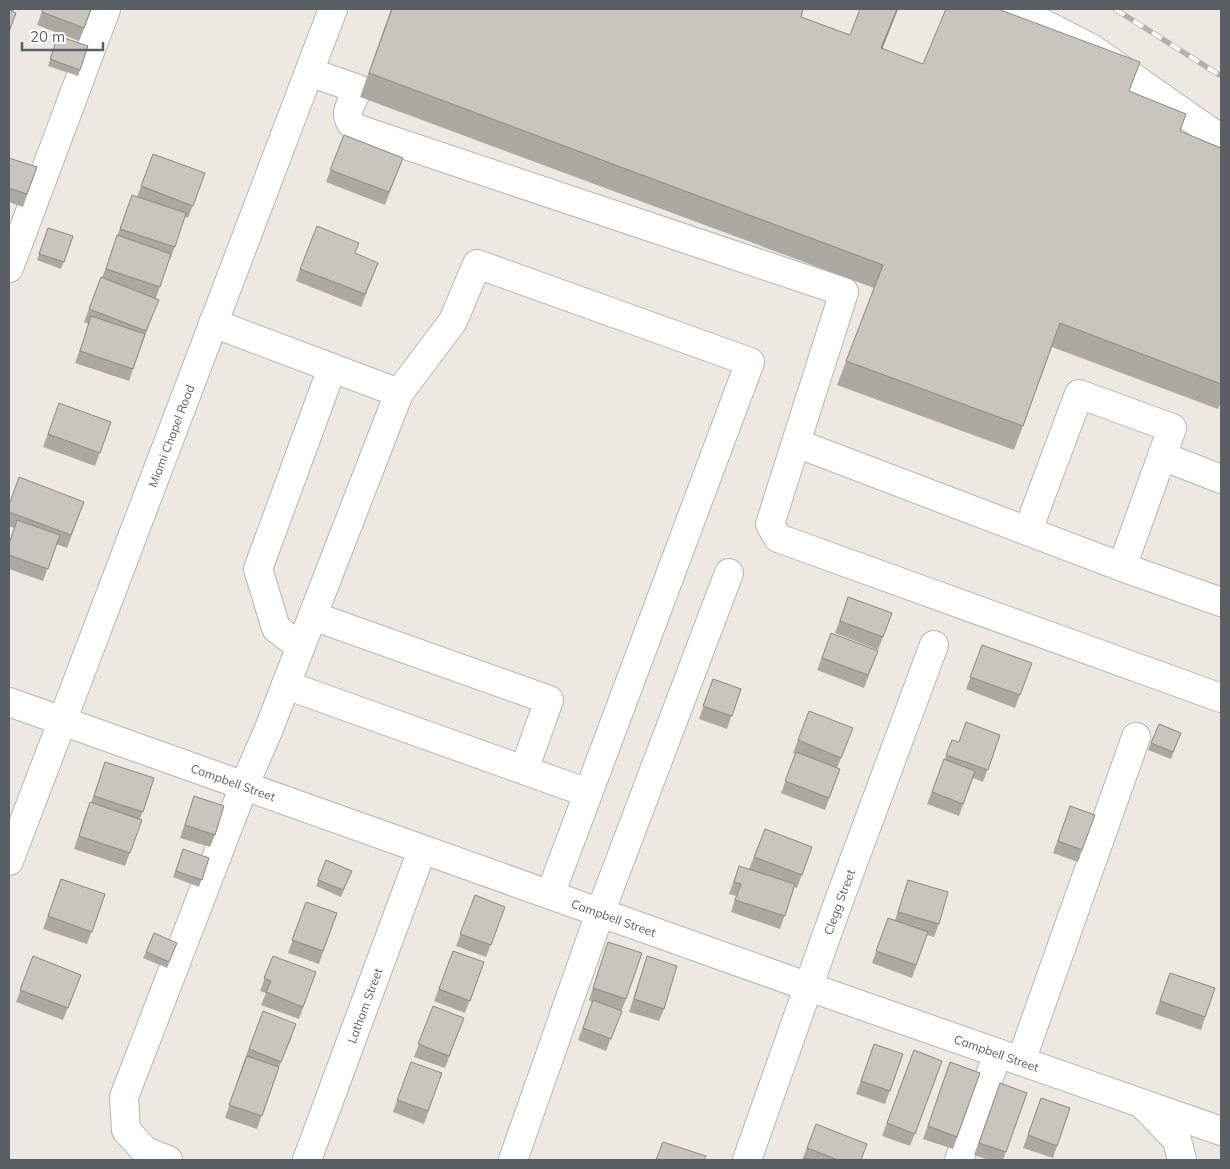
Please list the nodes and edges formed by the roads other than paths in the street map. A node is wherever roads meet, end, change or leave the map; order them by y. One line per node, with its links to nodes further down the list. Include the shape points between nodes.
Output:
1 (106, 9): 6 (street)
2 (333, 9): 4 (street, Miami Chapel Road)
3 (1015, 9): 5 (street, via 1091,48)
4 (309, 72): 7 (street, Miami Chapel Road); 10 (street, via 358,89 347,114 348,122 355,128 844,292)
5 (1221, 139)
6 (9, 268)
7 (213, 323): 8 (street); 23 (street, Miami Chapel Road)
8 (332, 368): 9 (street); 19 (street, via 258,569 276,628)
9 (399, 393): 17 (street); 27 (street, via 453,321 477,264 750,362)
10 (796, 443): 13 (street); 21 (street, via 770,524 778,538)
11 (1162, 456): 12 (street); 13 (street, via 1172,428 1079,394); 14 (street)
12 (1221, 479)
13 (1028, 530): 14 (street)
14 (1122, 567): 16 (street)
15 (729, 573): 31 (street)
16 (1221, 602)
17 (313, 616): 19 (street); 25 (street, via 549,700)
18 (934, 645): 32 (street, Clegg Street)
19 (300, 647): 20 (street)
20 (286, 685): 25 (street); 26 (street)
21 (1221, 698)
22 (9, 702): 23 (street, Campbell Street)
23 (62, 722): 26 (street, Campbell Street); 29 (street, Miami Chapel Road)
24 (1136, 737): 33 (street)
25 (524, 770): 27 (street)
26 (244, 786): 28 (street, Campbell Street); 36 (street, via 124,1097 126,1130 145,1151)
27 (588, 793): 30 (street)
28 (422, 850): 30 (street, Campbell Street); 37 (street, Latham Street)
29 (9, 861)
30 (550, 895): 31 (street, Campbell Street)
31 (600, 913): 32 (street, Campbell Street); 38 (street)
32 (809, 987): 33 (street, Campbell Street); 39 (street, Clegg Street)
33 (1009, 1057): 34 (street, Campbell Street); 40 (street)
34 (1140, 1103): 35 (street, Campbell Street); 41 (street, via 1177,1140)
35 (1221, 1131)
36 (168, 1160)
37 (307, 1160)
38 (513, 1160)
39 (747, 1160)
40 (958, 1160)
41 (1182, 1160)

